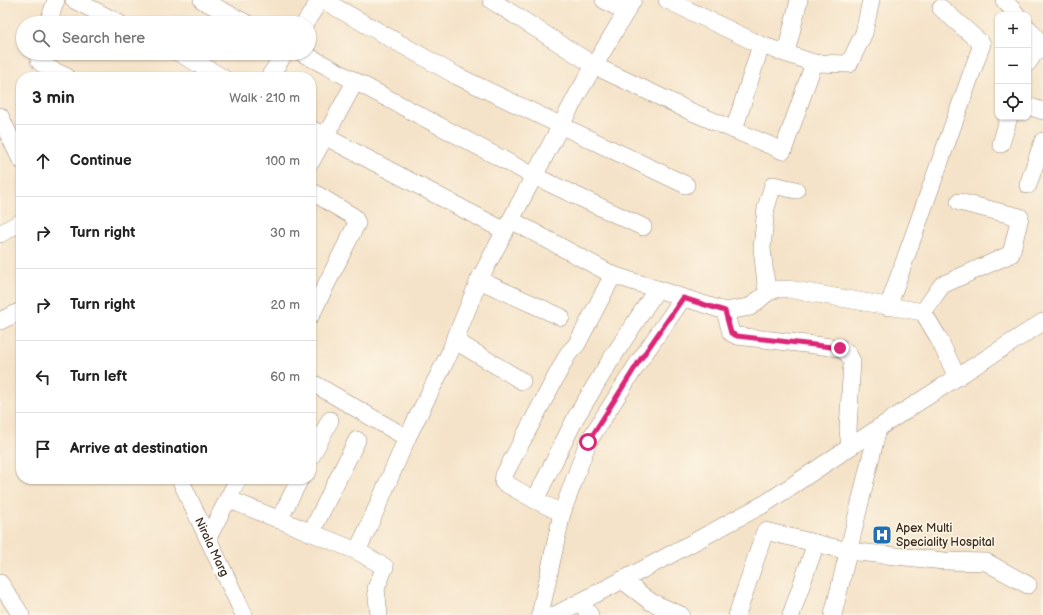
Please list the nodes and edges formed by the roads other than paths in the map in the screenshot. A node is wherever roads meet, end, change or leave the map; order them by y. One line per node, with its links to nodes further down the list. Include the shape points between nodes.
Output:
1 (56, 0): 14 (street)
2 (74, 0): 15 (street)
3 (202, 0): 16 (street)
4 (321, 0): 17 (street); 36 (street, via 456,76)
5 (491, 0): 27 (street)
6 (604, 0): 11 (street)
7 (666, 0): 19 (street)
8 (799, 0): 20 (street)
9 (871, 0): 26 (street, via 864,33 849,64)
10 (1004, 0): 13 (street)
11 (629, 6): 27 (street)
12 (941, 8): 60 (street, via 982,44)
13 (1014, 12)
14 (50, 16)
15 (105, 16)
16 (233, 16)
17 (310, 16)
18 (1031, 32): 21 (street, via 1043,46)
19 (761, 45): 20 (street); 37 (street)
20 (786, 53): 26 (street)
21 (1031, 58)
22 (39, 60): 28 (street)
23 (192, 60): 29 (street)
24 (280, 60): 30 (street)
25 (315, 60): 31 (street)
26 (814, 63): 37 (street, via 783,151)
27 (595, 66): 36 (street); 37 (street)
28 (56, 72)
29 (213, 72)
30 (272, 72)
31 (355, 82): 39 (street); 44 (street)
32 (1031, 107): 33 (street)
33 (1043, 111)
34 (0, 116): 42 (street)
35 (1008, 120): 41 (street)
36 (561, 126): 44 (street); 45 (street)
37 (734, 130)
38 (316, 132): 39 (street)
39 (326, 137): 43 (street); 51 (street)
40 (1043, 141): 46 (street)
41 (1001, 144)
42 (16, 150)
43 (316, 154)
44 (534, 176): 51 (street); 52 (street)
45 (686, 185)
46 (1028, 185)
47 (796, 190): 57 (street, via 773,185 766,208 762,248)
48 (316, 194): 59 (street, via 354,216 357,223)
49 (960, 202): 62 (street, via 1020,217 1011,254 942,285)
50 (16, 225): 53 (street)
51 (508, 225): 54 (street); 55 (street)
52 (643, 227)
53 (0, 234)
54 (614, 275): 56 (street); 81 (street, via 577,344 568,354 504,475 503,482)
55 (479, 280): 64 (street); 67 (street)
56 (657, 289): 58 (street); 81 (street, via 576,417)
57 (767, 293): 60 (street, via 776,289 788,289); 61 (street, via 750,307)
58 (683, 298): 61 (street); 82 (street, via 588,442)
59 (316, 305)
60 (888, 307): 62 (street)
61 (725, 311): 76 (street, via 731,333 737,336 840,348 848,354 852,362 848,430)
62 (923, 312): 68 (street, via 938,337)
63 (16, 313): 65 (street)
64 (561, 317)
65 (0, 321)
66 (1043, 322): 68 (street)
67 (454, 340): 69 (street); 73 (street)
68 (956, 377): 72 (street)
69 (522, 381)
70 (316, 385): 73 (street)
71 (330, 420): 75 (street)
72 (878, 428): 76 (street); 90 (street)
73 (407, 438): 89 (street)
74 (358, 440): 86 (street)
75 (316, 447)
76 (850, 447): 83 (street, via 766,503)
77 (182, 484): 87 (street, Nirala Marg)
78 (236, 484): 80 (street)
79 (297, 484): 84 (street)
80 (228, 499): 84 (street); 87 (street)
81 (535, 500): 82 (street)
82 (562, 512): 98 (street)
83 (743, 515): 85 (street, via 749,523); 91 (street)
84 (279, 520): 86 (street)
85 (765, 531): 88 (street); 101 (street)
86 (311, 533): 89 (street)
87 (208, 538): 96 (street, Nirala Marg)
88 (816, 543): 90 (street); 102 (street)
89 (357, 551): 97 (street, via 385,567 376,588)
90 (848, 551): 93 (street, via 944,561 986,562); 103 (street)
91 (622, 580): 94 (street); 100 (street, via 651,602)
92 (0, 583): 95 (street)
93 (1028, 585)
94 (585, 609): 99 (street)
95 (21, 615)
96 (244, 615)
97 (379, 615)
98 (540, 615)
99 (555, 615)
100 (681, 615)
101 (736, 615)
102 (791, 615)
103 (833, 615)

